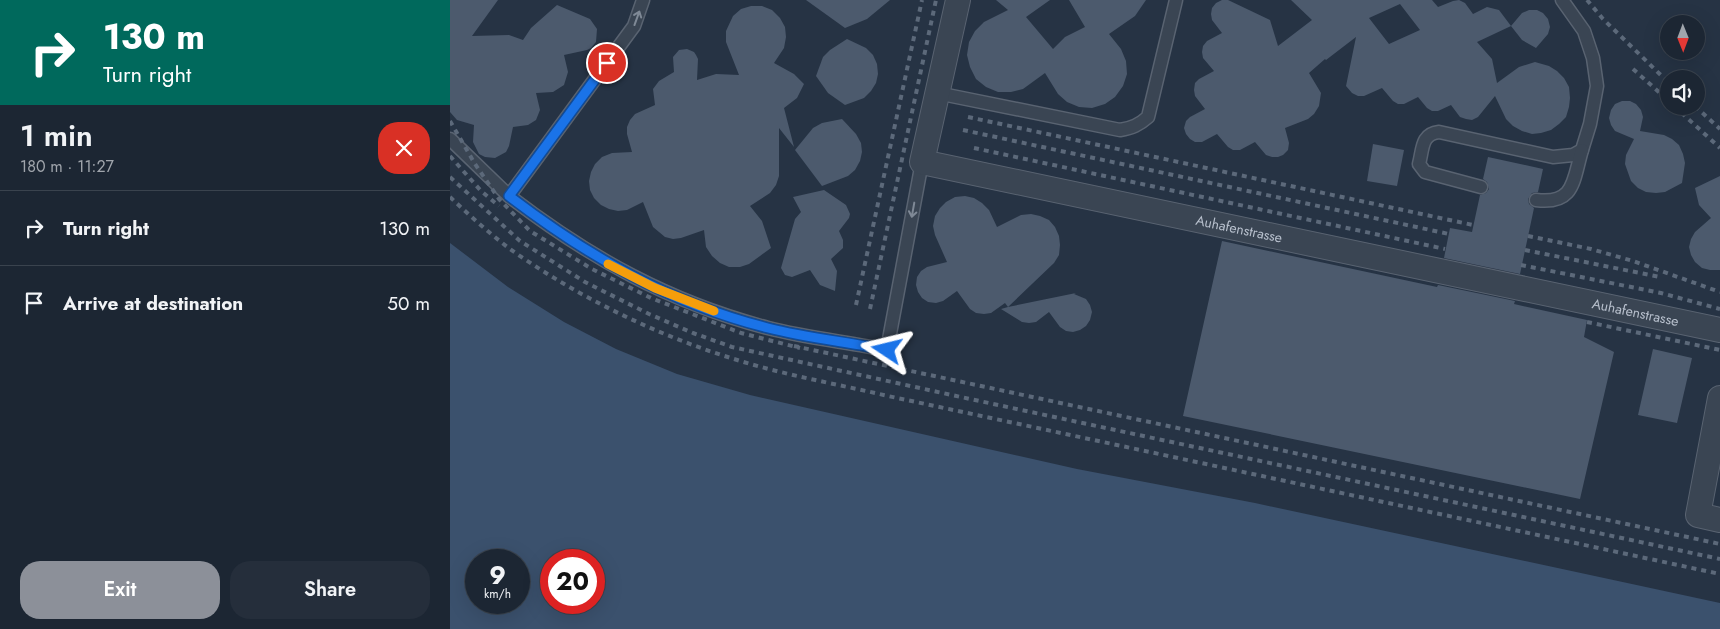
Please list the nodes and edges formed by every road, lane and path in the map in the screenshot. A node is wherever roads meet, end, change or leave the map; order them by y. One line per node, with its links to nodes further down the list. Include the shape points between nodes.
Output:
1 (643, 0): 10 (lane, one-way to 1, via 634,26)
2 (958, 0): 5 (street)
3 (1176, 0): 5 (lane, via 1148,117 1131,128 1120,130)
4 (1562, 0): 7 (lane, via 1584,31 1593,58 1597,86)
5 (937, 93): 8 (street)
6 (450, 139): 10 (lane)
7 (1582, 150): 9 (lane, via 1573,155 1554,157 1439,132 1427,136 1420,164 1424,172); 11 (lane, via 1569,192 1549,202)
8 (922, 162): 10 (lane, one-way to 10, via 887,350 768,328 695,305 600,260 550,228); 12 (street, Auhafenstrasse)
9 (1482, 187)
10 (509, 196)
11 (1536, 200)
12 (1720, 330)
13 (1720, 398): 14 (street, via 1698,515)
14 (1720, 520)

